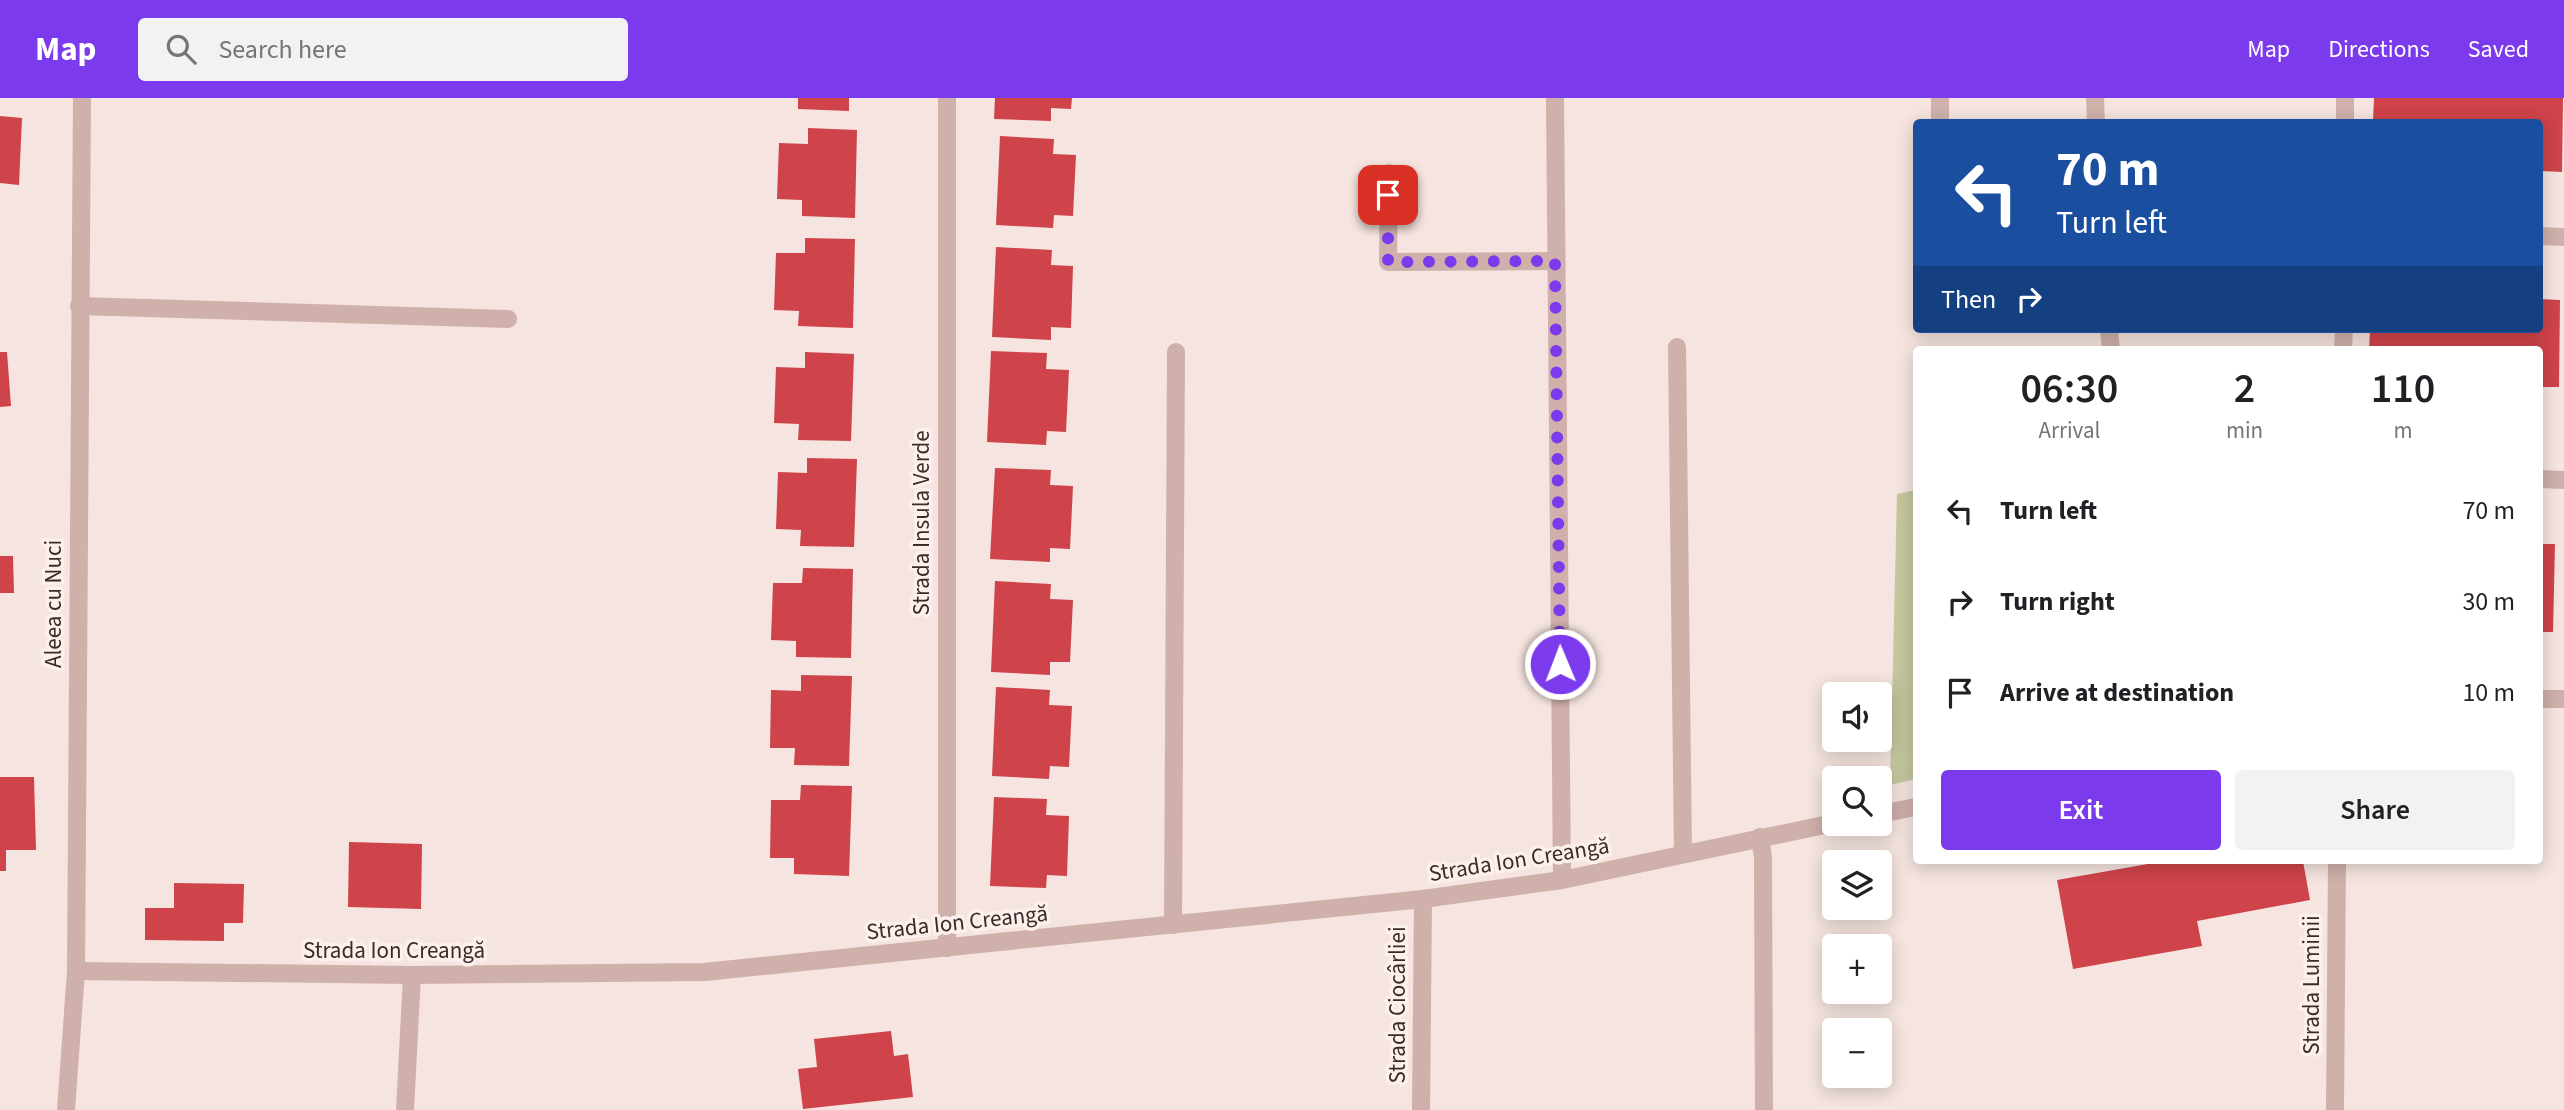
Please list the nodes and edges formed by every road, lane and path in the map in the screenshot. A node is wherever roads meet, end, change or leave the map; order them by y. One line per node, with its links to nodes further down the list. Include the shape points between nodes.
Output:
1 (82, 98): 14 (street, Aleea cu Nuci)
2 (947, 98): 31 (street, Strada Insula Verde)
3 (1555, 98): 13 (street)
4 (1940, 98): 7 (street)
5 (2095, 98): 8 (street)
6 (2345, 98): 9 (street)
7 (1940, 119)
8 (2096, 119)
9 (2345, 119)
10 (1388, 173): 13 (street, via 1388,262)
11 (2543, 236): 12 (street)
12 (2564, 237)
13 (1555, 261): 28 (street)
14 (79, 306): 15 (street); 32 (street, Aleea cu Nuci)
15 (508, 319)
16 (1677, 346): 26 (street)
17 (1176, 352): 30 (street)
18 (2543, 479): 19 (street)
19 (2564, 480)
20 (2543, 699): 21 (street)
21 (2564, 699)
22 (1913, 808): 23 (street)
23 (1892, 812)
24 (1822, 825): 25 (street, Strada Ion Creangă)
25 (1760, 836): 26 (street, Strada Ion Creangă); 37 (street)
26 (1683, 854): 28 (street, Strada Ion Creangă)
27 (2337, 864): 38 (street, Strada Luminii)
28 (1562, 880): 29 (street, Strada Ion Creangă)
29 (1423, 899): 30 (street, Strada Ion Creangă); 36 (street, Strada Ciocârliei)
30 (1173, 925): 31 (street, Strada Ion Creangă)
31 (947, 948): 33 (street, Strada Ion Creangă, via 704,972)
32 (76, 971): 33 (street, Strada Ion Creangă); 34 (street, Aleea cu Nuci)
33 (412, 975): 35 (street)
34 (66, 1110)
35 (405, 1110)
36 (1421, 1110)
37 (1765, 1110)
38 (2334, 1110)

